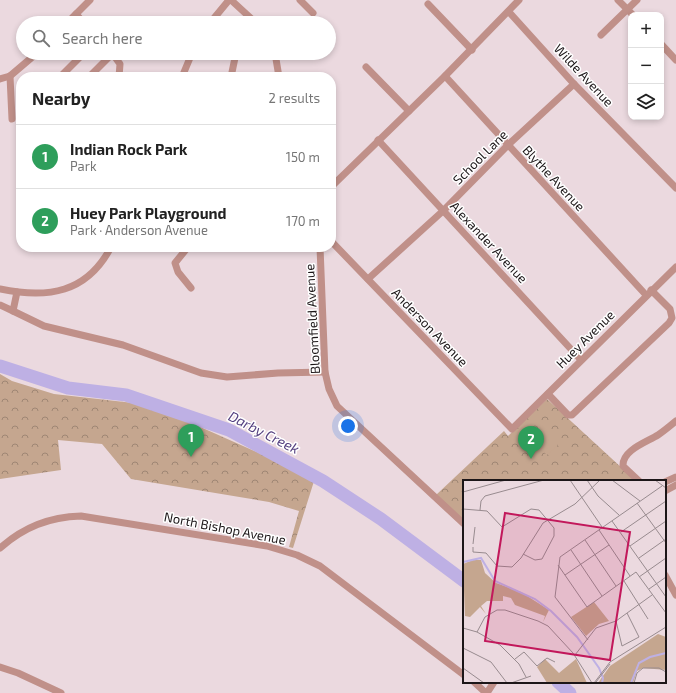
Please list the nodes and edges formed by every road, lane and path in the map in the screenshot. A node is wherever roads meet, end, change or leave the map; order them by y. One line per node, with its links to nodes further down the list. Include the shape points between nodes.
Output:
1 (90, 0): 12 (street)
2 (230, 0): 13 (street); 14 (street)
3 (300, 0): 11 (street)
4 (519, 0): 9 (street)
5 (618, 0): 8 (street)
6 (637, 0): 8 (street)
7 (428, 4): 17 (street)
8 (628, 9): 10 (street); 15 (street)
9 (509, 12): 17 (street); 36 (street, Wilde Avenue)
10 (630, 12)
11 (313, 13)
12 (76, 14)
13 (216, 16)
14 (248, 16)
15 (601, 35)
16 (664, 47): 25 (street)
17 (472, 50): 34 (street)
18 (29, 60): 33 (street)
19 (77, 60): 27 (street)
20 (105, 60): 28 (street)
21 (117, 60): 29 (street, via 120,64)
22 (189, 60): 30 (street)
23 (235, 60): 31 (street)
24 (276, 60): 32 (street)
25 (676, 60)
26 (366, 67): 37 (street)
27 (65, 72)
28 (94, 72)
29 (119, 72)
30 (184, 72)
31 (232, 72)
32 (278, 72)
33 (10, 76): 35 (street); 38 (street)
34 (445, 76): 37 (street); 40 (street, Blythe Avenue)
35 (0, 79)
36 (574, 84): 40 (street, School Lane); 42 (street, Wilde Avenue)
37 (409, 111): 39 (street)
38 (12, 119)
39 (378, 140): 41 (street); 43 (street, Alexander Avenue)
40 (508, 145): 43 (street, School Lane); 53 (street, Blythe Avenue)
41 (336, 182)
42 (676, 188)
43 (444, 210): 49 (street, School Lane); 56 (street, Alexander Avenue)
44 (336, 247): 49 (street, Anderson Avenue)
45 (108, 252): 52 (street, via 94,272 82,282 61,290)
46 (184, 252): 50 (street, via 175,263 178,272)
47 (320, 252): 57 (street, Bloomfield Avenue)
48 (676, 267): 53 (street, Huey Avenue)
49 (368, 279): 60 (street, Anderson Avenue)
50 (191, 288)
51 (0, 289): 52 (street)
52 (17, 292): 55 (street)
53 (649, 292): 56 (street, Huey Avenue); 58 (street, Blythe Avenue, via 670,309 672,318 669,323 572,415 568,415)
54 (0, 305): 55 (street)
55 (13, 311): 57 (street, via 44,326 123,345 208,374 228,378)
56 (582, 360): 58 (street, Huey Avenue)
57 (325, 372): 65 (street, Bloomfield Avenue, via 336,406)
58 (548, 394): 60 (street, Huey Avenue)
59 (676, 421): 61 (street, via 624,458 623,466)
60 (512, 429)
61 (638, 480)
62 (676, 481): 63 (street); 64 (street)
63 (666, 482)
64 (666, 490)
65 (463, 523)
66 (0, 548): 70 (street, North Bishop Avenue, via 13,537 38,523 81,516 267,546 297,554 320,566)
67 (666, 577): 68 (street)
68 (676, 595)
69 (0, 667): 73 (street)
70 (463, 674)
71 (475, 683): 74 (street)
72 (493, 683): 74 (street)
73 (61, 693)
74 (486, 693)

